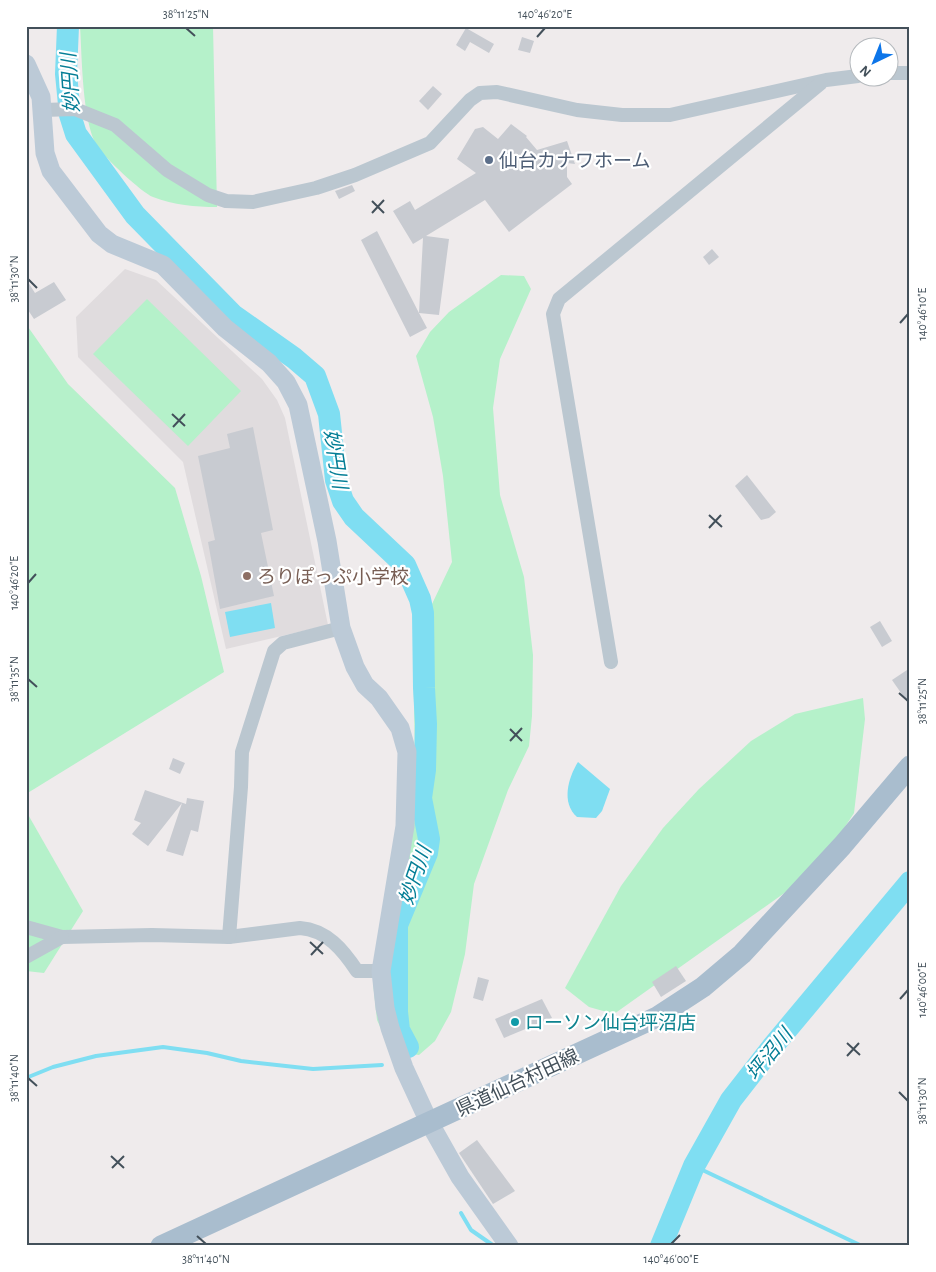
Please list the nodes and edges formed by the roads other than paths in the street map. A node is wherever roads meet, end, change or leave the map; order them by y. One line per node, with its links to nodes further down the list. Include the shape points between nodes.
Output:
1 (26, 64): 4 (street, via 42,97)
2 (848, 77): 3 (street)
3 (826, 80): 4 (street, via 670,115 577,110 497,92 480,93 430,143 324,186 253,202 226,201 208,195 167,170 115,125 70,108); 6 (street, via 558,300 553,314)
4 (43, 110): 5 (street, via 45,153 51,171 99,234 112,244 163,265 224,328 269,362 286,382 300,414 328,541)
5 (341, 628): 10 (street, via 283,643 274,651 242,752); 12 (street, via 365,685 379,698 400,728 407,752 405,826)
6 (611, 662)
7 (910, 766): 13 (main road, 県道仙台村田線, via 860,826 742,954 703,987 650,1021)
8 (26, 927): 9 (street)
9 (62, 937): 10 (street); 11 (street)
10 (229, 937): 12 (street, via 312,929 336,944 357,971)
11 (26, 957)
12 (381, 971): 13 (street, via 390,1028)
13 (429, 1122): 14 (main road, 県道仙台村田線); 15 (street, via 460,1177)
14 (161, 1246)
15 (509, 1246)

